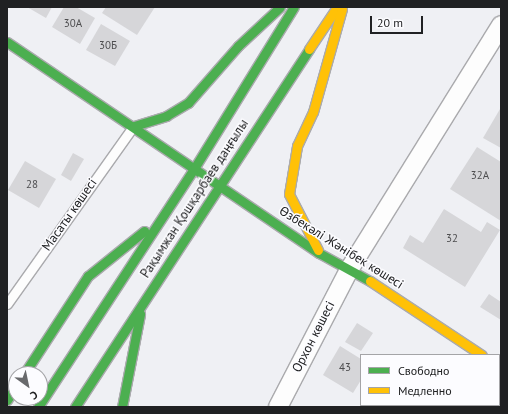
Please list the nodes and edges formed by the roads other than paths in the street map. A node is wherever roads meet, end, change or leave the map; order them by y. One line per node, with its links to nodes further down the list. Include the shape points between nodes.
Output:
1 (280, 7): 7 (main road, via 238,46 188,103 166,116)
2 (294, 7): 8 (main road, Рақымжан Қошқарбаев даңғылы)
3 (337, 7): 9 (main road, Рақымжан Қошқарбаев даңғылы)
4 (343, 7): 11 (main road, via 313,112 297,146 290,194)
5 (501, 25): 12 (street, Орхон көшесі)
6 (7, 42): 7 (main road, Өзбекәлі Жәнібек көшесі)
7 (134, 126): 8 (main road, Өзбекәлі Жәнібек көшесі); 13 (lane, Масаты көшесі)
8 (195, 167): 9 (main road, Өзбекәлі Жәнібек көшесі); 10 (main road, Рақымжан Қошқарбаев даңғылы)
9 (220, 184): 11 (main road, Өзбекәлі Жәнібек көшесі); 14 (main road, Рақымжан Қошқарбаев даңғылы)
10 (159, 219): 16 (main road, via 88,276); 17 (main road, Рақымжан Қошқарбаев даңғылы)
11 (319, 252): 12 (main road, Өзбекәлі Жәнібек көшесі)
12 (350, 268): 15 (main road, Өзбекәлі Жәнібек көшесі); 20 (street, Орхон көшесі)
13 (7, 304)
14 (142, 304): 18 (main road, Рақымжан Қошқарбаев даңғылы); 19 (main road)
15 (480, 354)
16 (29, 366)
17 (38, 407)
18 (75, 407)
19 (122, 407)
20 (278, 407)

